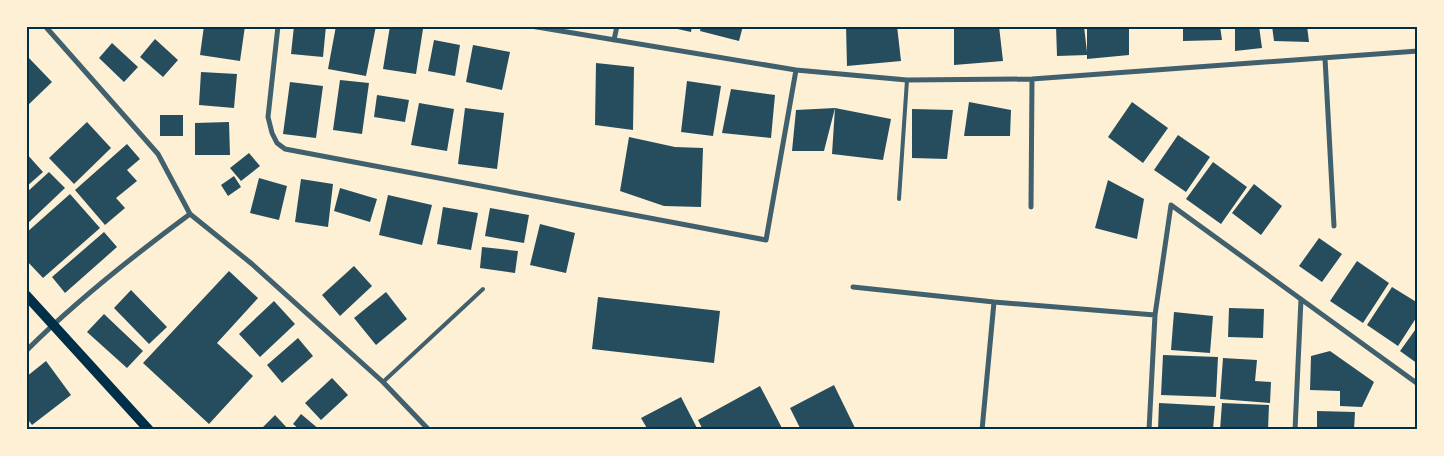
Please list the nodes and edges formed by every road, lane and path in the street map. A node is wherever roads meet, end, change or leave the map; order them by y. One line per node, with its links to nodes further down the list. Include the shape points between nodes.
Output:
1 (45, 26): 13 (street, via 158,154)
2 (278, 26): 8 (street, via 268,118 277,143 285,149 766,240)
3 (531, 26): 5 (street)
4 (617, 26): 5 (street)
5 (614, 40): 8 (street)
6 (1418, 51): 7 (street)
7 (1325, 58): 9 (street); 14 (street)
8 (796, 70): 10 (street)
9 (1032, 79): 10 (street); 12 (street)
10 (908, 80): 11 (lane)
11 (899, 199)
12 (1031, 207)
13 (190, 214): 21 (street); 23 (street, via 252,264)
14 (1334, 226)
15 (853, 287): 19 (street)
16 (483, 289): 23 (lane)
17 (26, 295): 21 (main road)
18 (1301, 299): 20 (street, via 1171,205); 24 (street); 29 (street)
19 (994, 302): 20 (street); 27 (street)
20 (1155, 315): 28 (street)
21 (53, 324): 22 (street); 25 (main road)
22 (26, 351)
23 (383, 382): 26 (street)
24 (1418, 384)
25 (149, 430)
26 (429, 430)
27 (982, 430)
28 (1149, 430)
29 (1295, 430)

